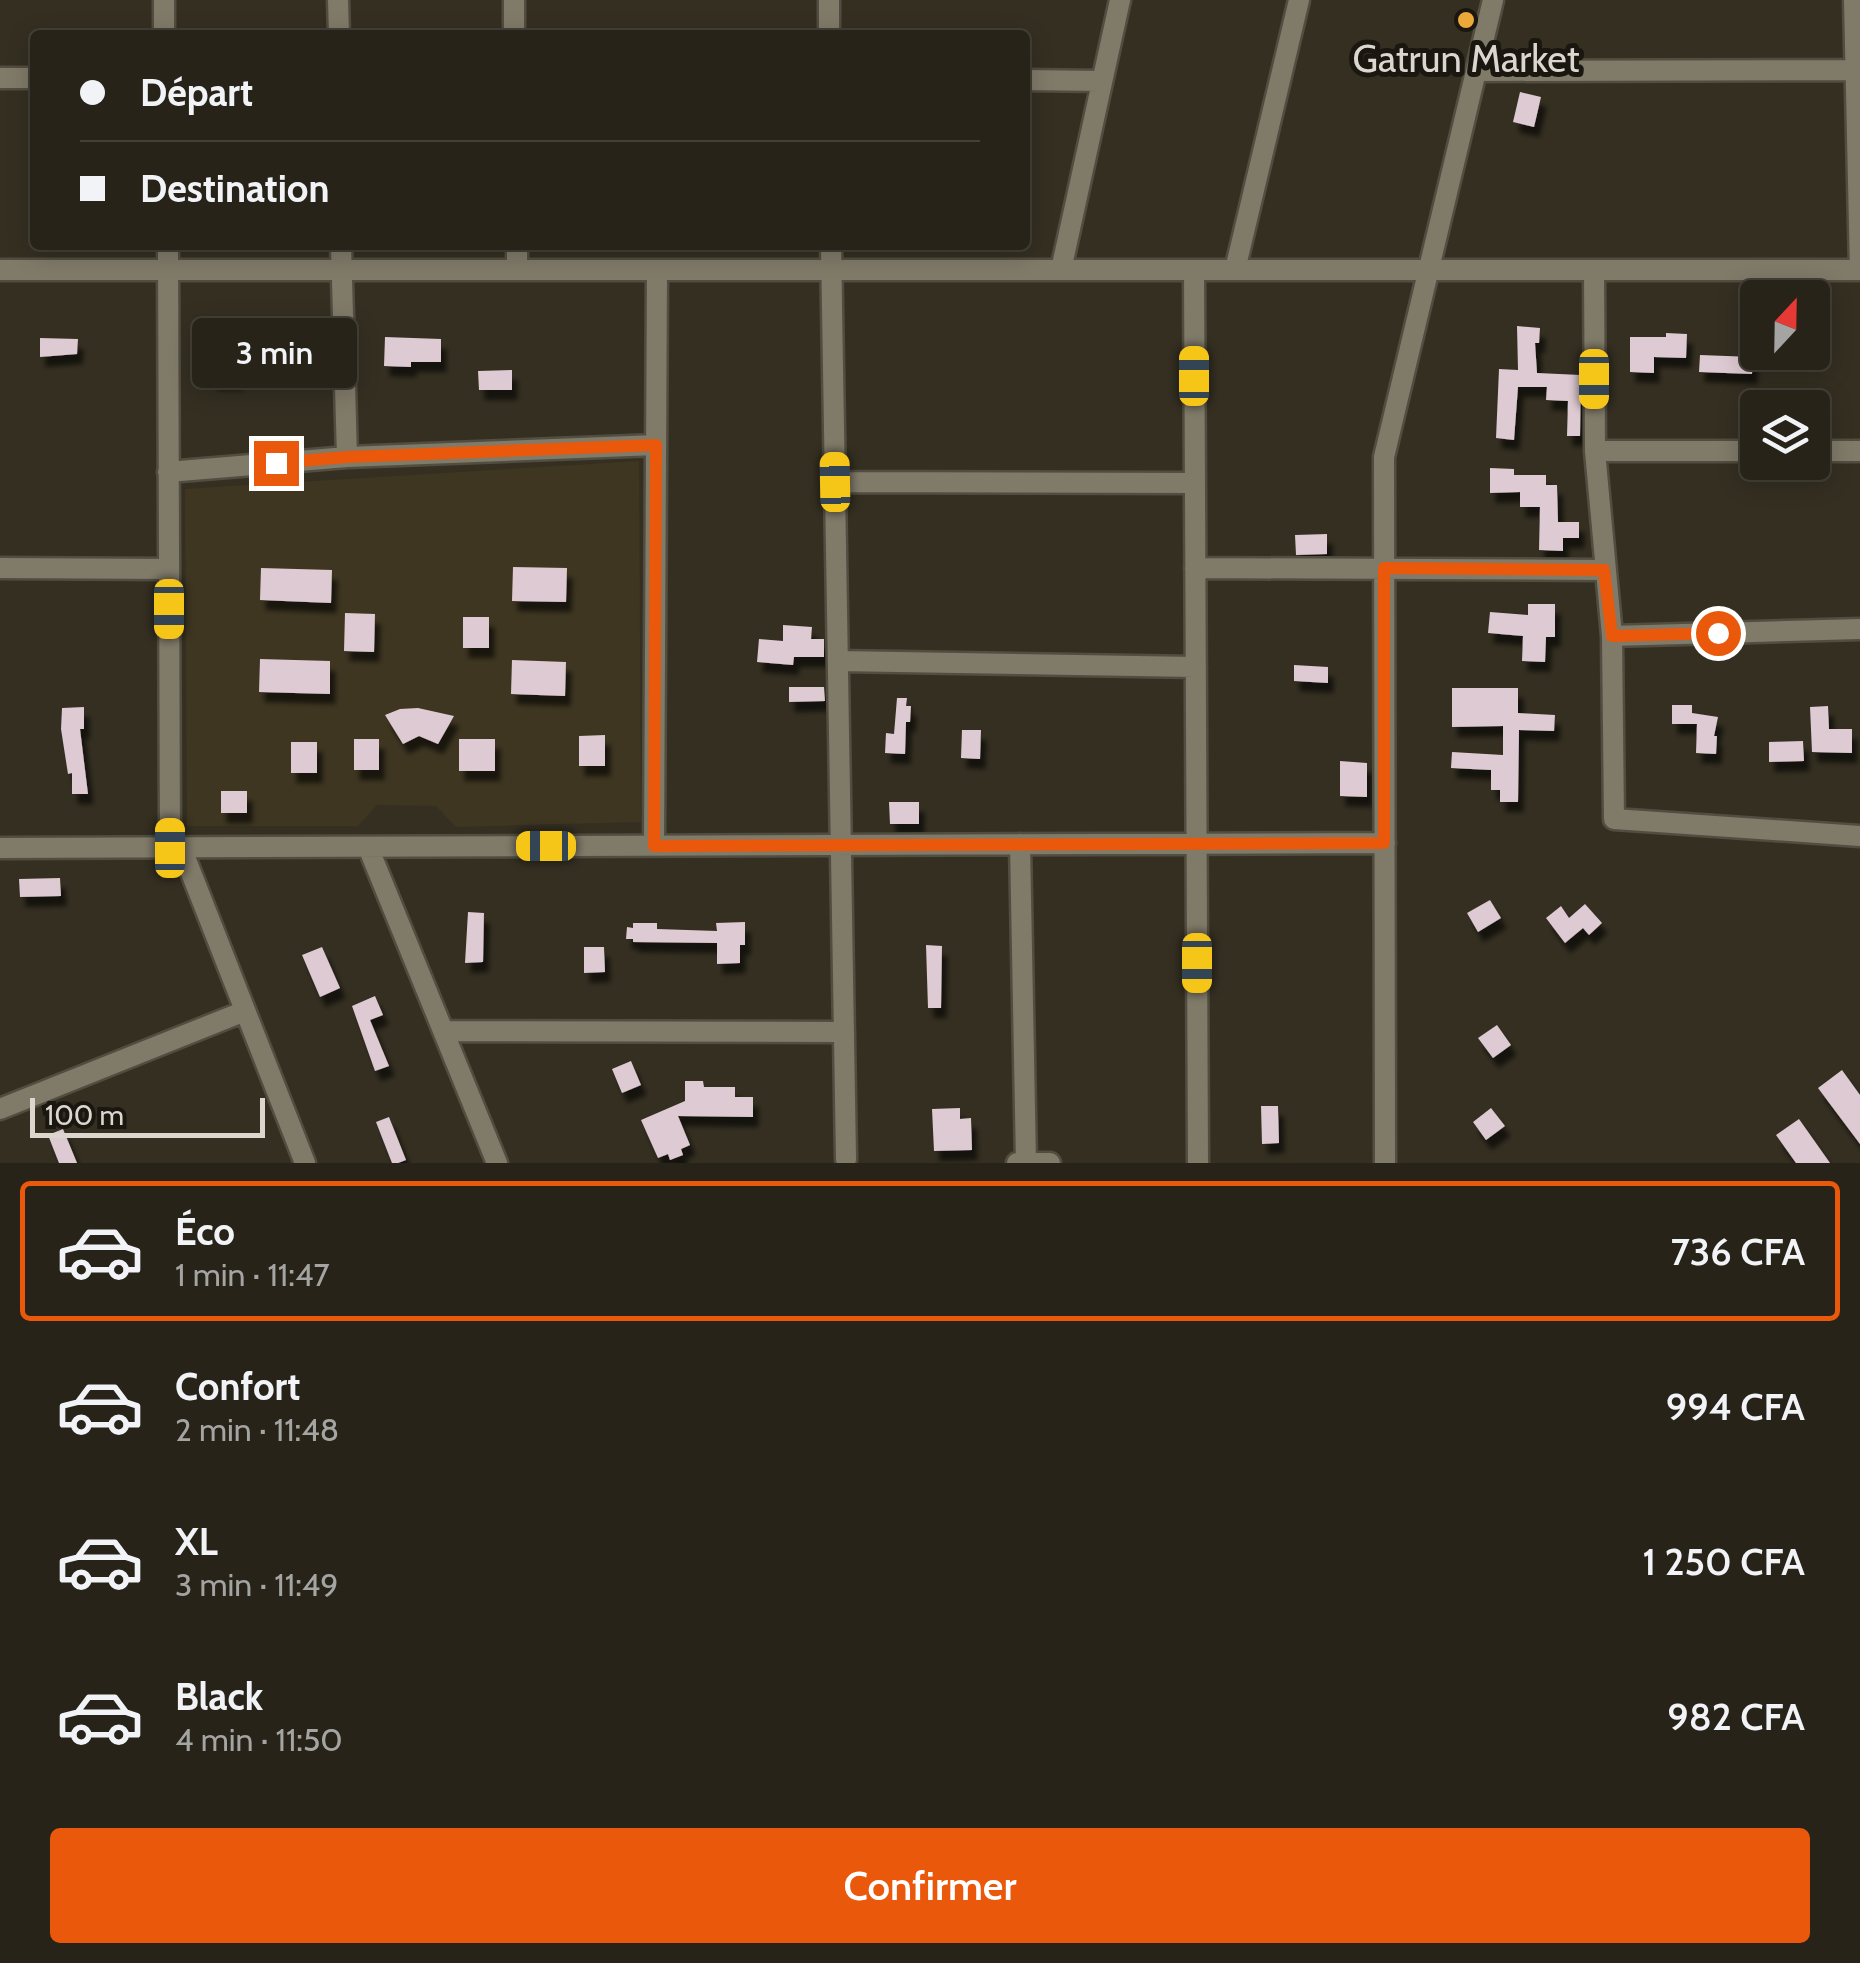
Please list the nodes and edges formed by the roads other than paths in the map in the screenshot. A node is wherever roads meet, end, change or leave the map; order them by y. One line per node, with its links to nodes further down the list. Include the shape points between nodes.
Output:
1 (164, 0): 9 (street)
2 (338, 0): 10 (street)
3 (514, 0): 11 (street)
4 (829, 0): 12 (street)
5 (1120, 0): 18 (street)
6 (1300, 0): 31 (street)
7 (1493, 0): 14 (street)
8 (1854, 0): 13 (street)
9 (164, 30)
10 (338, 30)
11 (514, 30)
12 (830, 30)
13 (1857, 70): 14 (street); 34 (street)
14 (1476, 71): 32 (street)
15 (0, 78): 16 (street)
16 (30, 78)
17 (1030, 80): 18 (street)
18 (1102, 80): 29 (street)
19 (168, 250): 24 (street)
20 (341, 250): 25 (street)
21 (517, 250): 26 (street)
22 (831, 250): 28 (street)
23 (0, 270): 24 (street)
24 (168, 270): 25 (street); 41 (street)
25 (341, 270): 26 (street); 40 (street)
26 (517, 270): 27 (street)
27 (657, 270): 28 (street); 35 (street)
28 (831, 270): 29 (street); 42 (street)
29 (1060, 270): 30 (street)
30 (1194, 270): 31 (street); 43 (street)
31 (1234, 270): 32 (street)
32 (1431, 270): 33 (street); 46 (street, via 1384,457)
33 (1594, 270): 34 (street); 39 (street)
34 (1860, 270)
35 (656, 445): 40 (street); 59 (street)
36 (1740, 451): 39 (street)
37 (1830, 451): 38 (street)
38 (1860, 451)
39 (1594, 452): 48 (street)
40 (347, 457): 41 (street)
41 (168, 472): 47 (street)
42 (835, 482): 43 (street); 51 (street)
43 (1195, 483): 45 (street)
44 (0, 568): 47 (street)
45 (1195, 568): 46 (street); 52 (street)
46 (1384, 568): 48 (street); 54 (street)
47 (169, 569): 61 (street)
48 (1604, 570): 50 (street)
49 (1860, 629): 50 (street)
50 (1612, 636): 53 (street, via 1614,820)
51 (838, 662): 52 (street); 57 (street)
52 (1196, 667): 56 (street)
53 (1860, 836)
54 (1384, 843): 56 (street); 73 (street)
55 (1020, 844): 56 (street); 57 (street); 70 (street)
56 (1196, 844): 72 (street)
57 (841, 845): 59 (street); 64 (street)
58 (368, 846): 59 (street); 61 (street); 63 (street)
59 (654, 846)
60 (0, 848): 61 (street)
61 (175, 848): 62 (street)
62 (245, 1010): 65 (street); 67 (street)
63 (443, 1031): 64 (street); 68 (street)
64 (844, 1032): 66 (street)
65 (0, 1110)
66 (845, 1162)
67 (304, 1163)
68 (497, 1163)
69 (1018, 1163): 70 (street)
70 (1026, 1163): 71 (street)
71 (1050, 1163)
72 (1198, 1163)
73 (1385, 1163)

